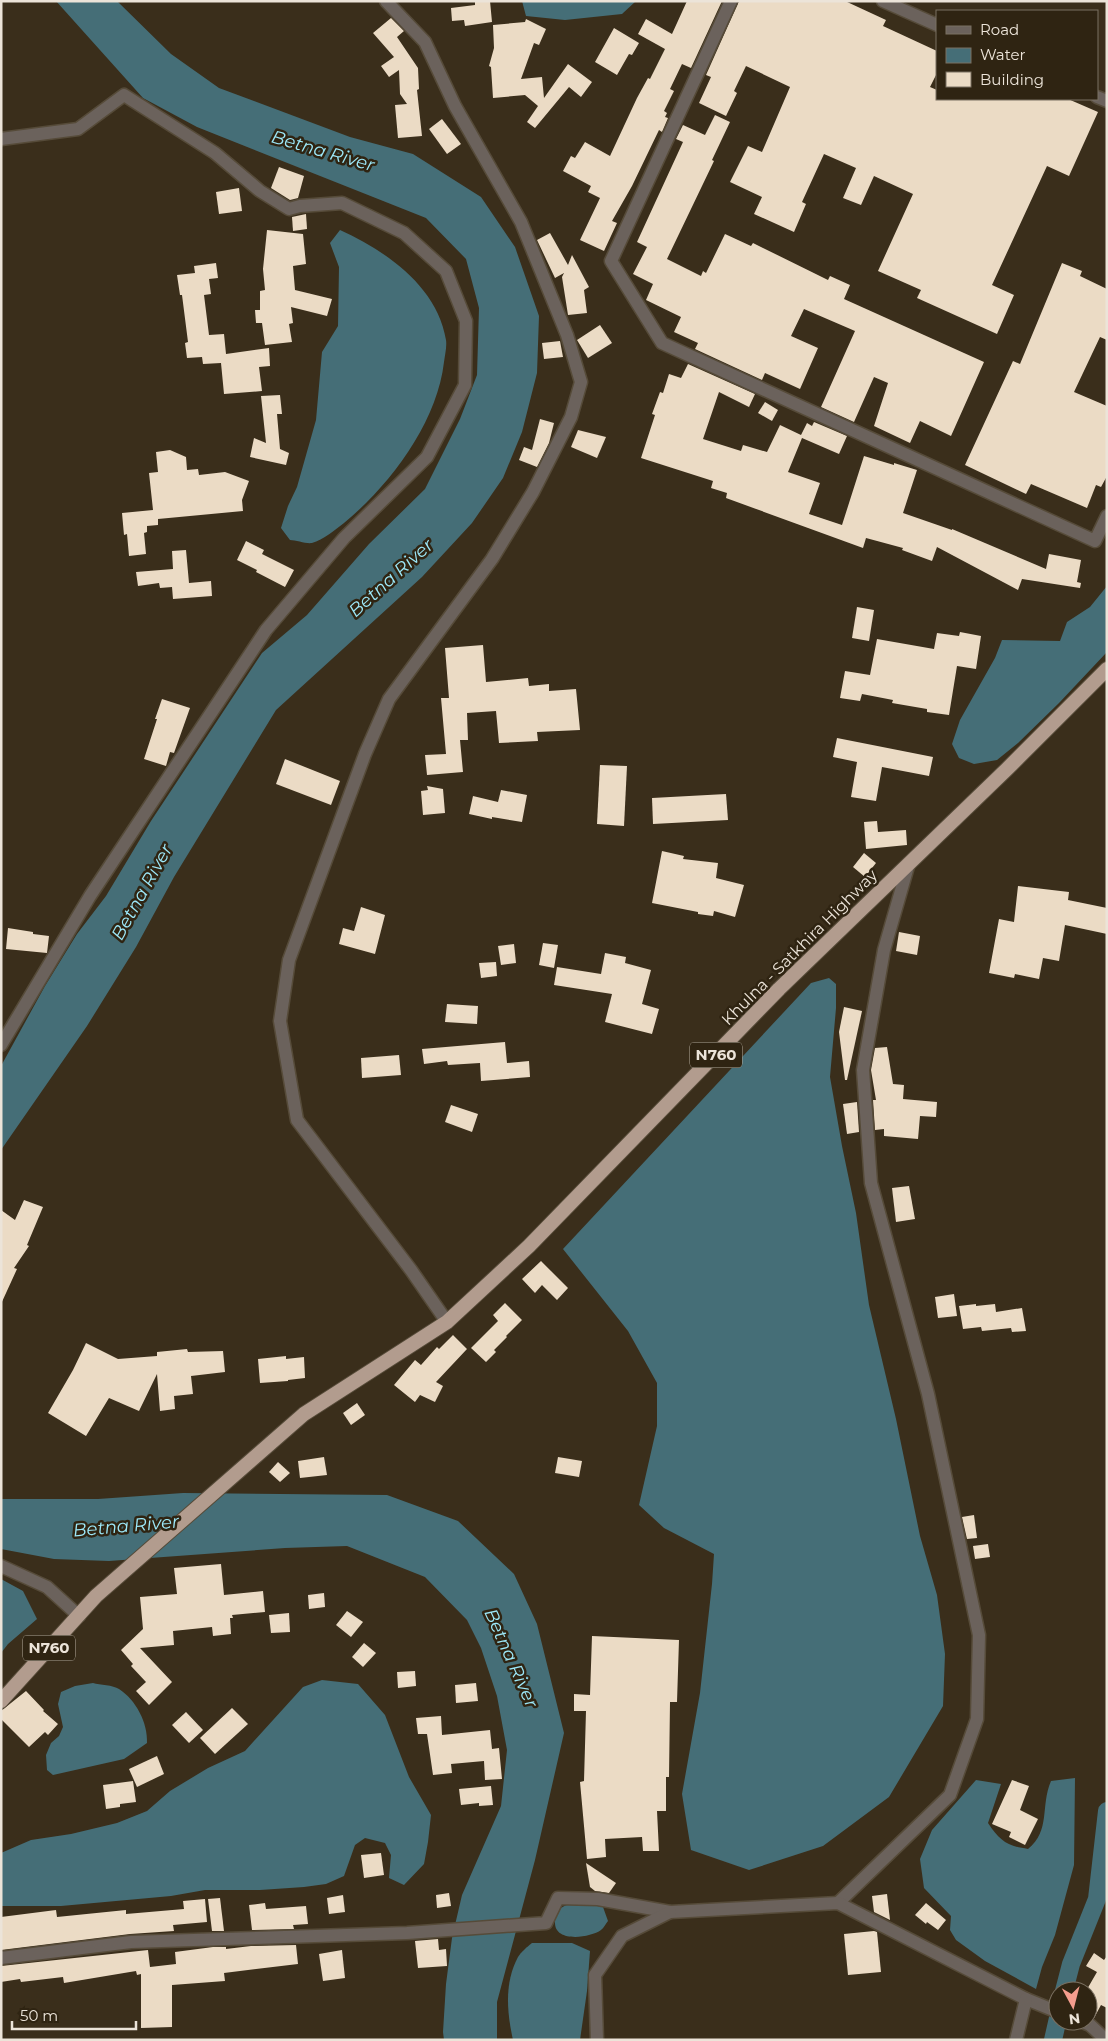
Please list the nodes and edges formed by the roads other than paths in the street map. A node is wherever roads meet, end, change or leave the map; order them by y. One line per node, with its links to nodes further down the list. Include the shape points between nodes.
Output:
1 (386, 1): 10 (street, via 425,42 455,106 521,222 567,335 581,382 572,417 533,492 492,559 389,699 364,754 289,960 280,1021 297,1120 411,1270)
2 (731, 1): 6 (street, via 611,261 662,343 1095,541)
3 (883, 1): 4 (street)
4 (936, 25)
5 (1, 139): 9 (street, via 78,129 124,95 215,153 260,191 289,209 342,203 404,233 446,271 466,321 465,385 427,457 344,538 266,630 90,896)
6 (1107, 516)
7 (1107, 669): 8 (highway, Khulna - Satkhira Highway / N760)
8 (910, 864): 10 (highway, Khulna - Satkhira Highway / N760, via 779,990 530,1246); 14 (street, via 884,950 863,1070 870,1174 928,1394 979,1635 977,1719 950,1795)
9 (1, 1046)
10 (446, 1322): 12 (highway, Khulna - Satkhira Highway / N760, via 304,1414 96,1596)
11 (1, 1566): 12 (street, via 47,1587)
12 (79, 1616): 13 (highway, N760)
13 (1, 1700)
14 (838, 1903): 15 (street); 17 (street)
15 (670, 1912): 16 (street, via 598,1899 558,1898 546,1923 407,1933 131,1942); 20 (street, via 622,1936 595,1975)
16 (1, 1958)
17 (1026, 2000): 18 (street); 21 (street)
18 (1048, 2008)
19 (1095, 2031): 22 (street)
20 (597, 2040)
21 (1016, 2040)
22 (1106, 2040)

